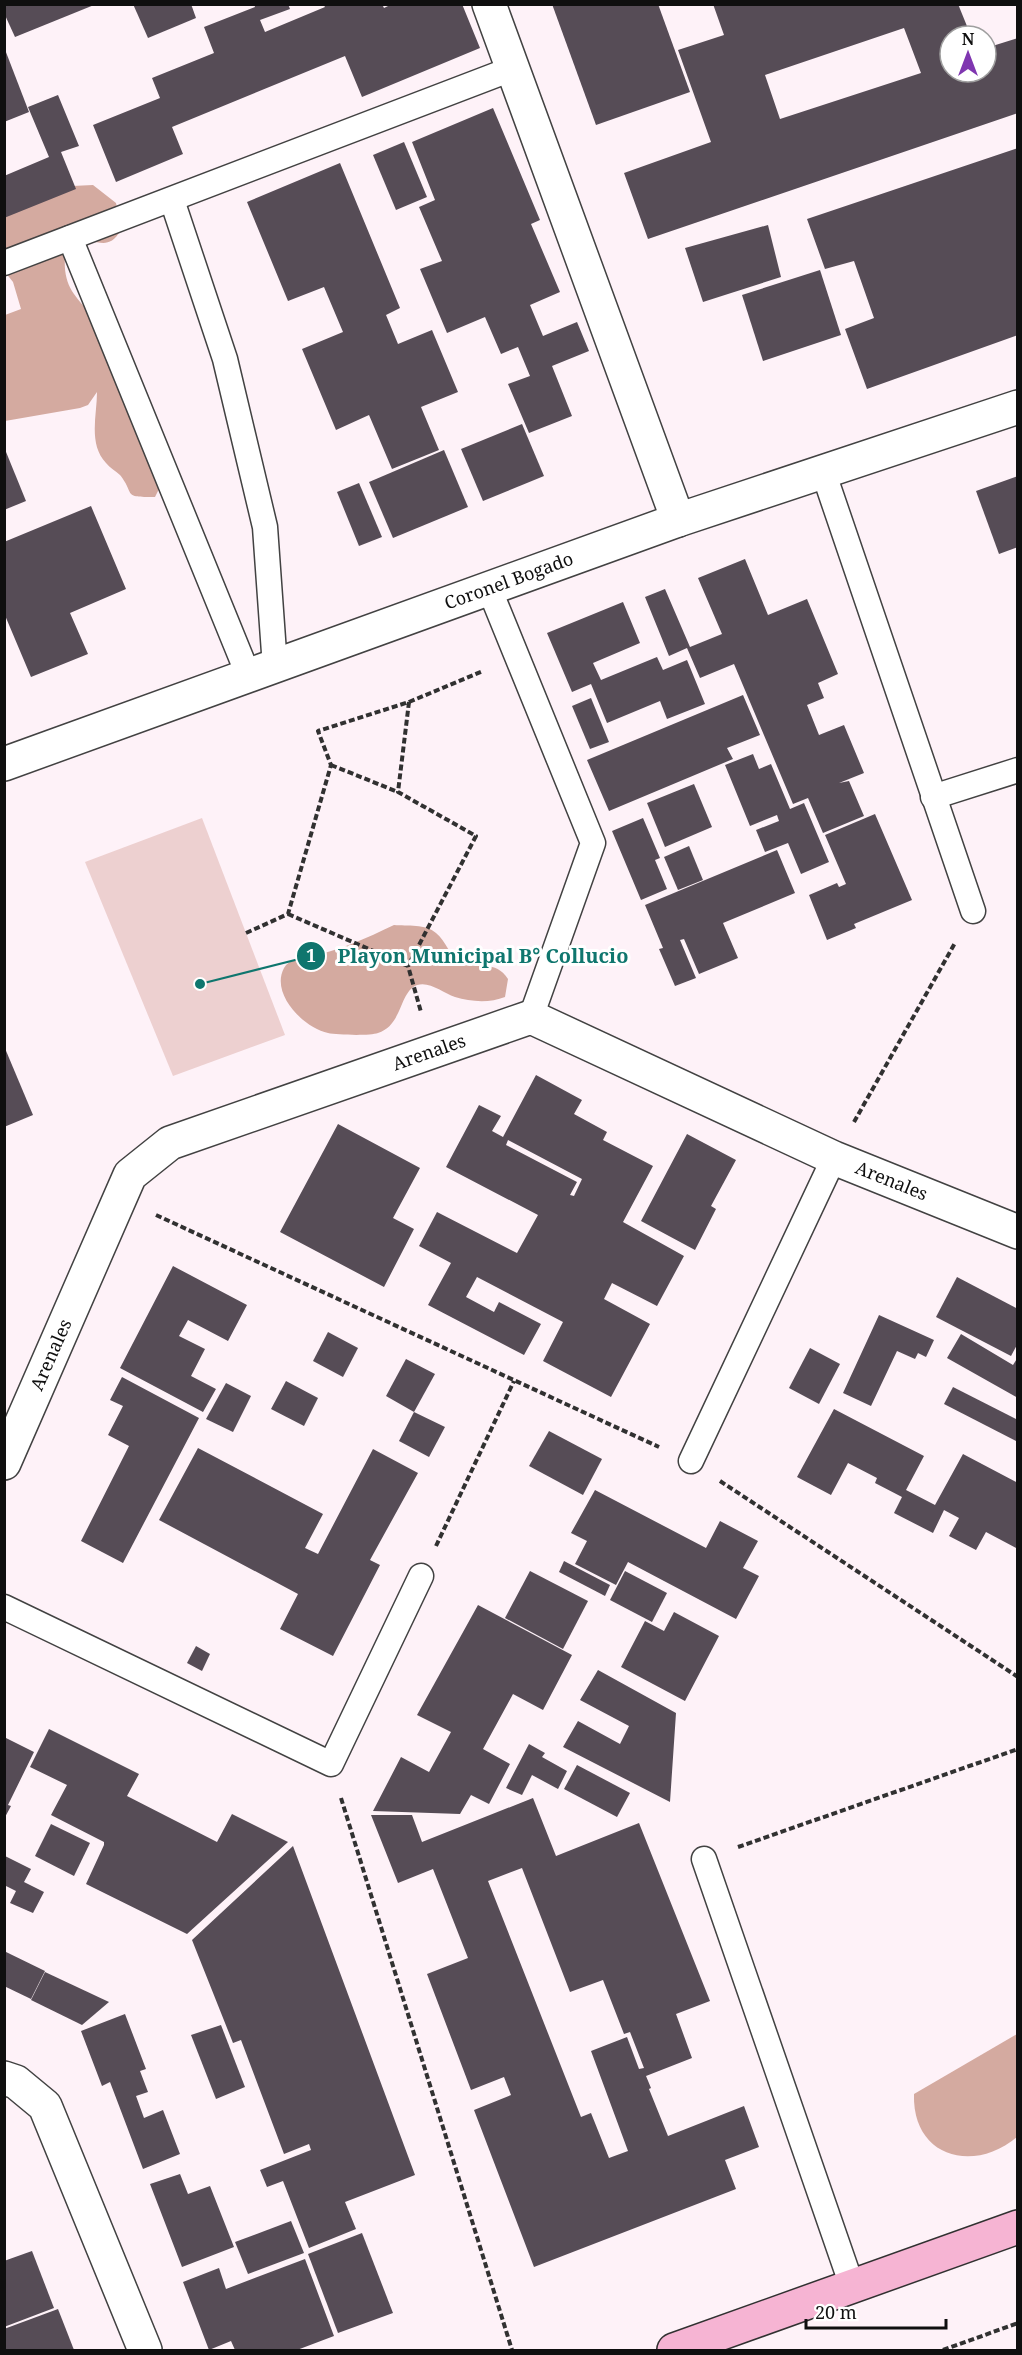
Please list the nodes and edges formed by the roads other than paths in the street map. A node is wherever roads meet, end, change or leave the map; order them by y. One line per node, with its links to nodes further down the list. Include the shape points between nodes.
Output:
1 (489, 4): 2 (street)
2 (514, 68): 3 (lane); 8 (street)
3 (172, 200): 4 (lane); 10 (lane, via 225,359 265,527)
4 (70, 238): 5 (lane); 10 (lane)
5 (4, 263)
6 (1017, 407): 7 (street, Coronel Bogado)
7 (824, 474): 8 (street, Coronel Bogado); 13 (lane)
8 (678, 520): 9 (street, Coronel Bogado)
9 (489, 588): 10 (street, Coronel Bogado); 15 (lane, via 593,843)
10 (262, 672): 11 (street, Coronel Bogado)
11 (4, 764)
12 (1017, 770): 13 (lane)
13 (933, 797): 14 (lane)
14 (973, 911)
15 (531, 1017): 16 (street, Arenales); 18 (street, Arenales, via 170,1143 130,1175)
16 (834, 1158): 17 (street, Arenales); 19 (lane)
17 (1017, 1232)
18 (13, 1421): 20 (street, Arenales)
19 (691, 1461)
20 (4, 1463)
21 (421, 1576): 22 (lane, via 331,1764)
22 (4, 1607)
23 (704, 1859): 26 (lane)
24 (4, 2078): 27 (street, via 16,2082 45,2106)
25 (1017, 2227): 26 (main road)
26 (852, 2286): 28 (main road)
27 (145, 2350)
28 (674, 2350)

